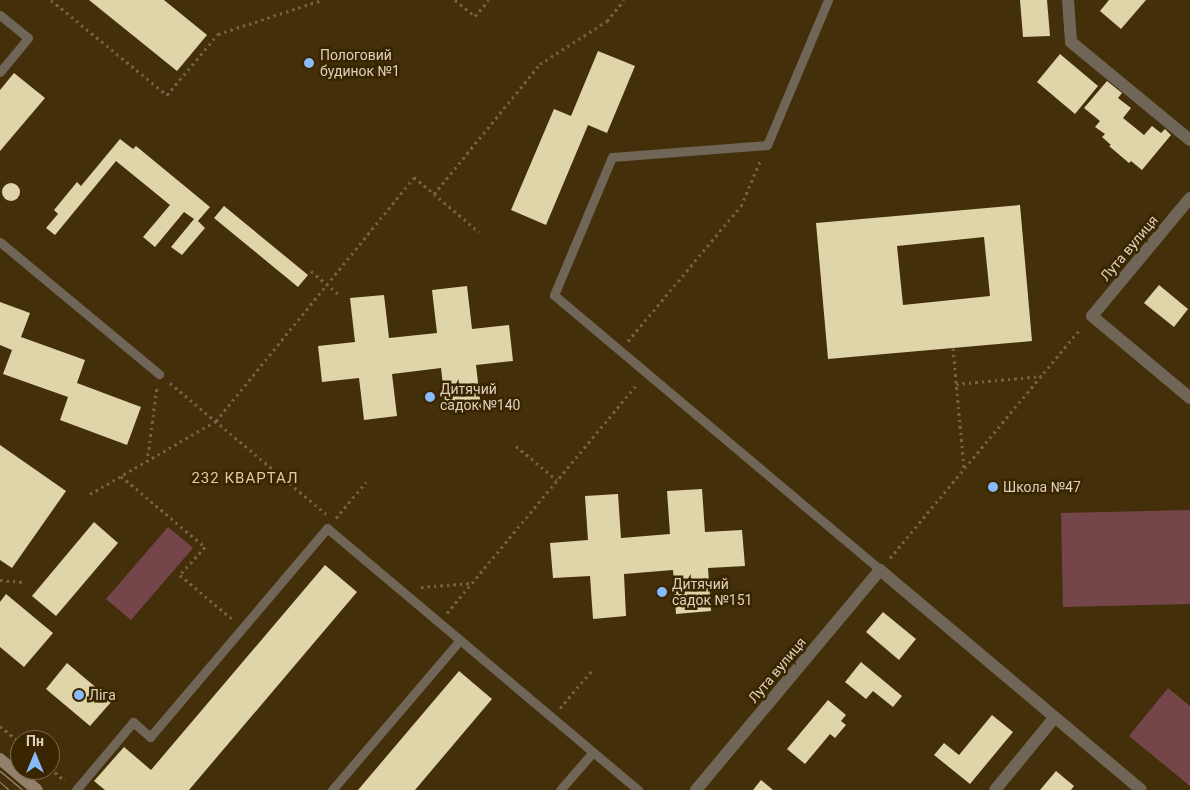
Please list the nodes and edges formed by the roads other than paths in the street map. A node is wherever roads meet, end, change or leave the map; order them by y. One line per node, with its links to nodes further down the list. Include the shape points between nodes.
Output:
1 (828, 0): 10 (lane, via 767,144 612,157 554,295)
2 (1068, 0): 5 (street, via 1071,42)
3 (0, 14): 4 (lane, via 28,38)
4 (0, 72)
5 (1190, 140)
6 (1190, 198): 9 (street, Лута вулиця, via 1092,316)
7 (0, 242): 8 (lane)
8 (159, 374)
9 (1190, 398)
10 (880, 570): 12 (street); 20 (street, Лута вулиця)
11 (460, 640): 13 (lane); 15 (lane, via 327,528 150,737 133,722); 17 (lane)
12 (1055, 717): 21 (street); 22 (street)
13 (593, 752): 18 (lane); 19 (lane)
14 (0, 759): 16 (main road)
15 (72, 787)
16 (37, 790)
17 (332, 790)
18 (560, 790)
19 (638, 790)
20 (696, 790)
21 (995, 790)
22 (1141, 790)

